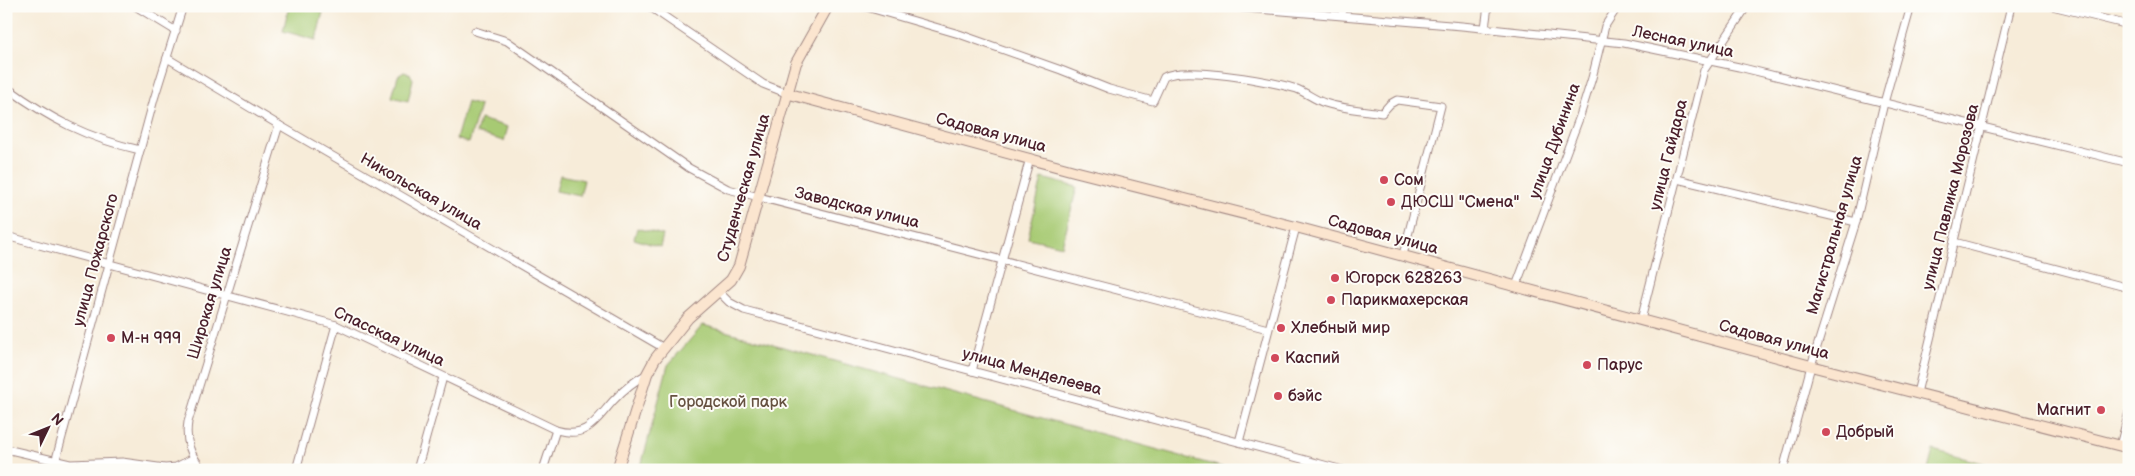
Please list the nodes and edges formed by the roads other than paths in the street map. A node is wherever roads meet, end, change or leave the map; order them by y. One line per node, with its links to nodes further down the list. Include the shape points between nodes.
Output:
1 (135, 6): 18 (street)
2 (183, 6): 18 (street, улица Пожарского)
3 (649, 6): 24 (street, Садовая улица, via 763,84)
4 (828, 6): 24 (street, Студенческая улица, via 798,57)
5 (863, 6): 37 (street, via 959,34 1109,89 1153,101 1164,77 1177,72 1264,82 1297,89 1325,103 1382,113 1397,100 1441,106)
6 (1221, 6): 14 (street, Лесная улица)
7 (1343, 6): 15 (street)
8 (1488, 6): 17 (street)
9 (1618, 6): 20 (street, улица Дубинина)
10 (1747, 6): 22 (street, улица Гайдара)
11 (1911, 6): 25 (street, Магистральная улица)
12 (2011, 6): 27 (street, улица Павлика Морозова)
13 (2052, 6): 16 (street)
14 (1252, 7): 15 (street, Лесная улица)
15 (1342, 15): 17 (street, Лесная улица)
16 (2129, 25)
17 (1485, 28): 20 (street, Лесная улица)
18 (176, 31): 21 (street, улица Пожарского)
19 (475, 31): 32 (street, Заводская улица, via 507,41 703,177 728,189)
20 (1602, 40): 22 (street, Лесная улица); 40 (street, улица Дубинина, via 1580,116)
21 (167, 58): 26 (street, Никольская улица); 28 (street, улица Пожарского)
22 (1710, 62): 25 (street, Лесная улица); 31 (street, улица Гайдара, via 1704,70)
23 (6, 87): 28 (street, via 69,127)
24 (786, 92): 29 (street, Садовая улица); 32 (street, Студенческая улица)
25 (1884, 103): 27 (street, Лесная улица); 33 (street, Магистральная улица)
26 (279, 125): 43 (street, Широкая улица); 47 (street, Никольская улица)
27 (1982, 126): 30 (street, Лесная улица); 36 (street, улица Павлика Морозова)
28 (140, 150): 39 (street, улица Пожарского)
29 (1030, 158): 34 (street, Садовая улица); 38 (street)
30 (2129, 163)
31 (1677, 179): 33 (street); 44 (street, улица Гайдара)
32 (759, 197): 38 (street, Заводская улица); 42 (street, Студенческая улица, via 739,266 731,280)
33 (1856, 222): 48 (street, Магистральная улица)
34 (1296, 227): 37 (street, Садовая улица); 46 (street)
35 (6, 236): 39 (street, Спасская улица)
36 (1954, 242): 41 (street); 52 (street, улица Павлика Морозова)
37 (1403, 255): 40 (street, Садовая улица)
38 (1003, 260): 46 (street, Заводская улица); 49 (street)
39 (110, 264): 43 (street, Спасская улица); 59 (street, улица Пожарского)
40 (1516, 286): 44 (street, Садовая улица)
41 (2129, 288)
42 (718, 291): 47 (street, Студенческая улица); 49 (street, улица Менделеева, via 744,310)
43 (226, 294): 45 (street, Спасская улица); 58 (street, Широкая улица, via 188,422 187,441)
44 (1641, 320): 48 (street, Садовая улица)
45 (336, 325): 51 (street, Спасская улица); 63 (street)
46 (1268, 329): 55 (street)
47 (662, 347): 50 (street, Студенческая улица)
48 (1810, 366): 52 (street, Садовая улица); 68 (street, Магистральная улица)
49 (972, 371): 55 (street, улица Менделеева)
50 (647, 374): 54 (street, Спасская улица, via 624,390 586,430 576,433); 66 (street, Студенческая улица)
51 (442, 377): 54 (street, Спасская улица); 64 (street)
52 (1916, 393): 56 (street, Садовая улица)
53 (2129, 412): 56 (street)
54 (556, 430): 65 (street)
55 (1239, 442): 67 (street, улица Менделеева)
56 (2125, 447)
57 (6, 449): 59 (street)
58 (194, 458): 60 (street); 62 (street)
59 (55, 462): 60 (street, via 86,465 122,462); 61 (street, улица Пожарского)
60 (165, 469)
61 (52, 470)
62 (203, 470)
63 (296, 470)
64 (417, 470)
65 (543, 470)
66 (617, 470)
67 (1343, 470)
68 (1783, 470)

